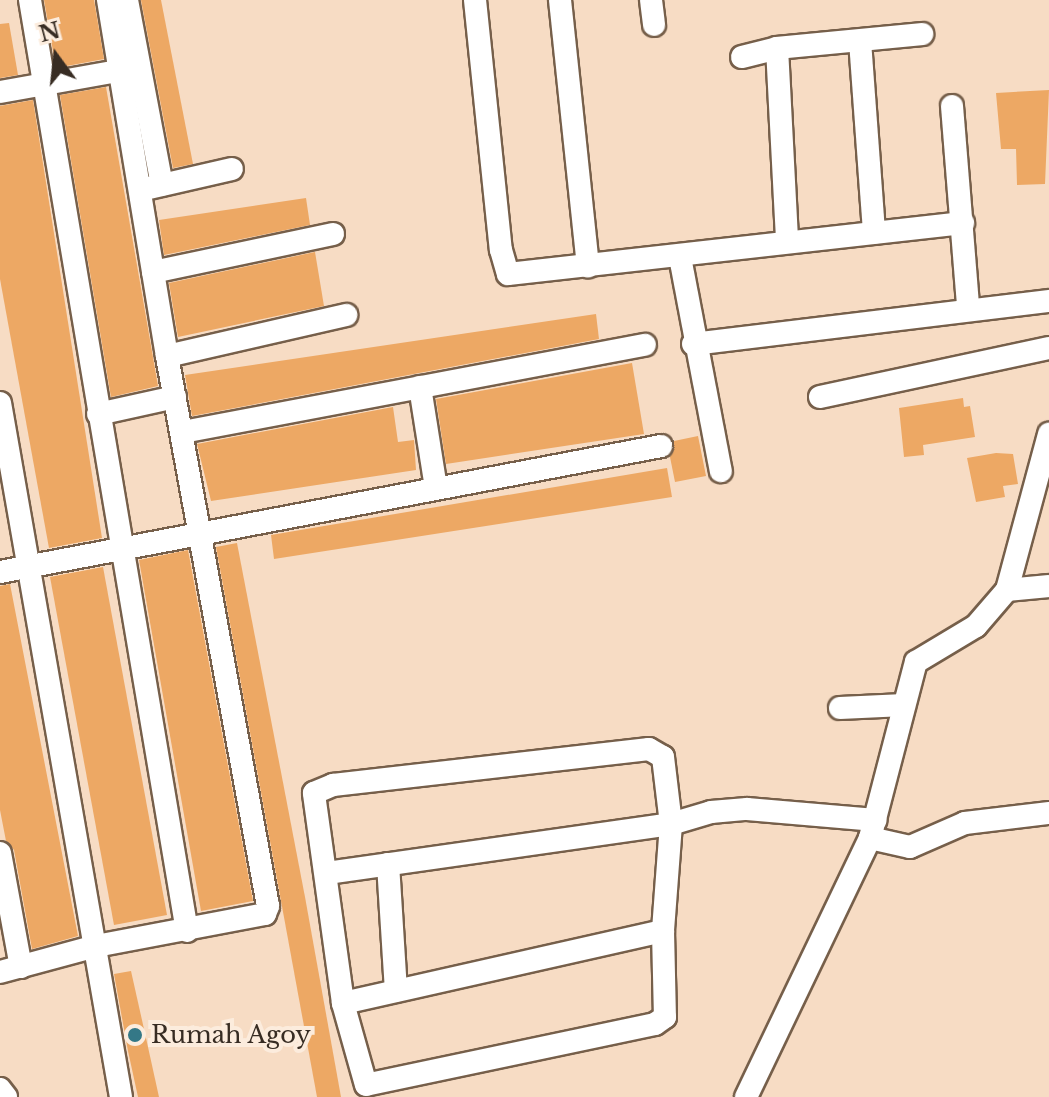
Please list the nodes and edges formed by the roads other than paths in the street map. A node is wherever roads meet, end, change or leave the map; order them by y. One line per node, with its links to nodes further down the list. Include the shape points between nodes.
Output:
1 (30, 0): 13 (street)
2 (108, 0): 12 (street)
3 (127, 0): 17 (street)
4 (475, 0): 23 (street, via 503,265 508,274 519,275)
5 (560, 0): 23 (street)
6 (651, 0): 7 (street)
7 (654, 25)
8 (922, 34): 9 (street)
9 (860, 41): 10 (street); 19 (street)
10 (777, 48): 11 (street); 21 (street)
11 (742, 57)
12 (118, 71): 13 (street); 17 (street)
13 (45, 83): 14 (street); 36 (street)
14 (0, 92)
15 (952, 106): 18 (street)
16 (232, 169): 17 (street)
17 (151, 188): 24 (street)
18 (963, 223): 19 (street); 26 (street)
19 (874, 232): 21 (street)
20 (333, 234): 24 (street)
21 (787, 241): 22 (street)
22 (680, 257): 23 (street); 28 (street)
23 (588, 267)
24 (153, 272): 31 (street)
25 (1049, 301): 26 (street)
26 (968, 307): 28 (street)
27 (346, 315): 31 (street)
28 (693, 344): 40 (street)
29 (645, 345): 32 (street)
30 (1049, 348): 34 (street)
31 (167, 356): 33 (street)
32 (420, 387): 37 (street); 41 (street)
33 (175, 397): 36 (street); 37 (street)
34 (820, 397)
35 (0, 403): 44 (street)
36 (98, 414): 43 (street)
37 (183, 432): 42 (street)
38 (1049, 434): 47 (street)
39 (661, 446): 41 (street)
40 (721, 471)
41 (436, 488): 42 (street)
42 (202, 535): 43 (street); 57 (street, via 268,906 257,918)
43 (122, 550): 44 (street); 57 (street)
44 (30, 565): 45 (street); 59 (street)
45 (0, 572)
46 (1049, 586): 47 (street)
47 (1007, 590): 48 (street, via 976,626 920,657)
48 (904, 705): 49 (street); 52 (street)
49 (840, 708)
50 (1049, 813): 52 (street, via 965,823 910,847)
51 (671, 824): 52 (street, via 711,812 747,809); 54 (street); 55 (street, via 664,760 654,749 333,785 317,789 313,796); 58 (street)
52 (873, 829): 66 (street)
53 (0, 853): 56 (street)
54 (388, 864): 55 (street); 61 (street)
55 (327, 873): 62 (street)
56 (2, 876): 60 (street)
57 (187, 931): 59 (street)
58 (663, 931): 61 (street); 62 (street, via 665,1017 639,1028 370,1087 362,1079)
59 (96, 946): 60 (street); 65 (street)
60 (10, 969)
61 (396, 991): 62 (street)
62 (343, 1003)
63 (0, 1089): 64 (street)
64 (6, 1097)
65 (121, 1097)
66 (746, 1097)

